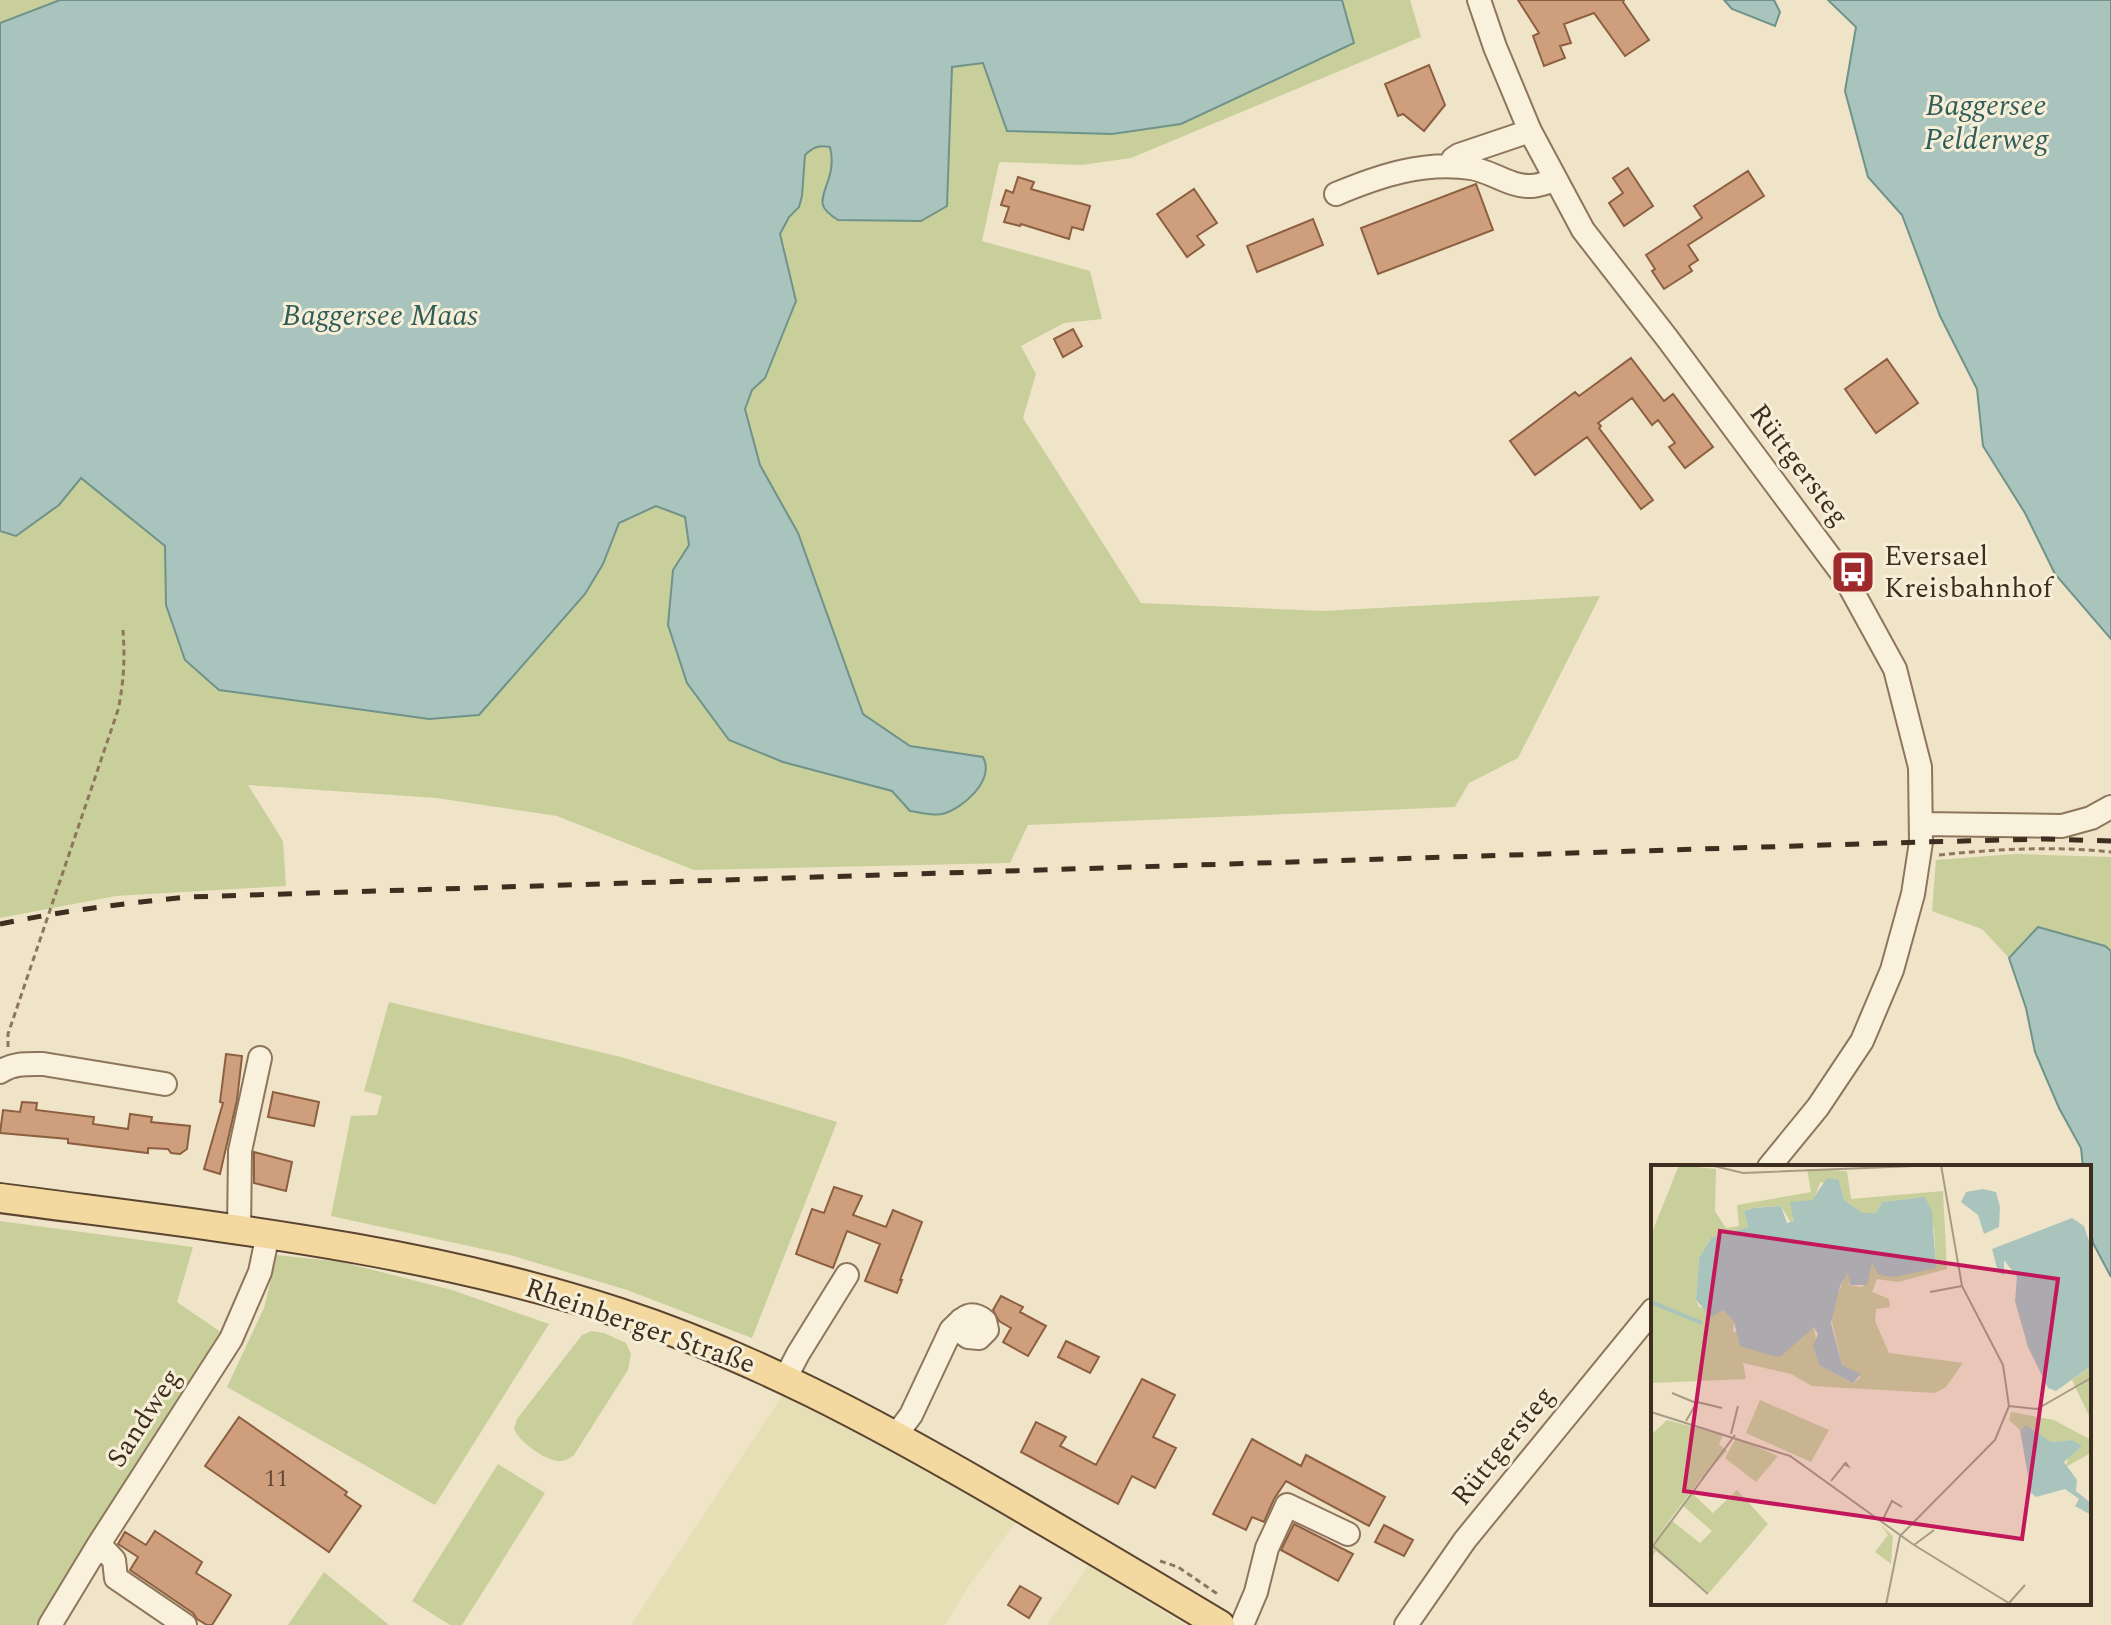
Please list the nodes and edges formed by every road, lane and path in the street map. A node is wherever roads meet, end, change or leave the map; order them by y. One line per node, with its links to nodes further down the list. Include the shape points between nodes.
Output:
1 (1479, 0): 2 (street, Rüttgersteg)
2 (1530, 131): 3 (street, via 1459,155); 4 (street, Rüttgersteg)
3 (1450, 166): 4 (street, via 1522,185); 5 (street, via 1392,172)
4 (1555, 180): 8 (street, Rüttgersteg, via 1583,230 1844,576 1895,669 1920,767)
5 (1336, 194)
6 (123, 630): 12 (path, via 118,710 8,1034)
7 (2111, 807): 8 (street, via 2062,826)
8 (1921, 824): 10 (street, Rüttgersteg)
9 (2111, 852): 10 (path, via 1986,850)
10 (1918, 858): 14 (street, Rüttgersteg, via 1892,970 1862,1041)
11 (260, 1058): 16 (street, via 240,1151)
12 (4, 1069): 13 (street, via 43,1064)
13 (165, 1084)
14 (1771, 1165)
15 (0, 1198): 16 (main road, Rheinberger Straße)
16 (239, 1230): 17 (main road, Rheinberger Straße)
17 (268, 1234): 21 (main road, Rheinberger Straße, via 410,1258 539,1288 650,1324); 24 (street, Sandweg, via 260,1272 231,1339)
18 (847, 1275): 21 (street)
19 (1651, 1312): 29 (street, Rüttgersteg, via 1465,1540)
20 (961, 1320): 22 (street)
21 (785, 1379): 22 (main road, Rheinberger Straße)
22 (896, 1435): 27 (main road, Rheinberger Straße)
23 (1348, 1534): 28 (street, via 1287,1505)
24 (99, 1544): 25 (street, Sandweg); 26 (street, via 114,1560 116,1578)
25 (50, 1625)
26 (185, 1625)
27 (1220, 1625)
28 (1242, 1625)
29 (1406, 1625)

